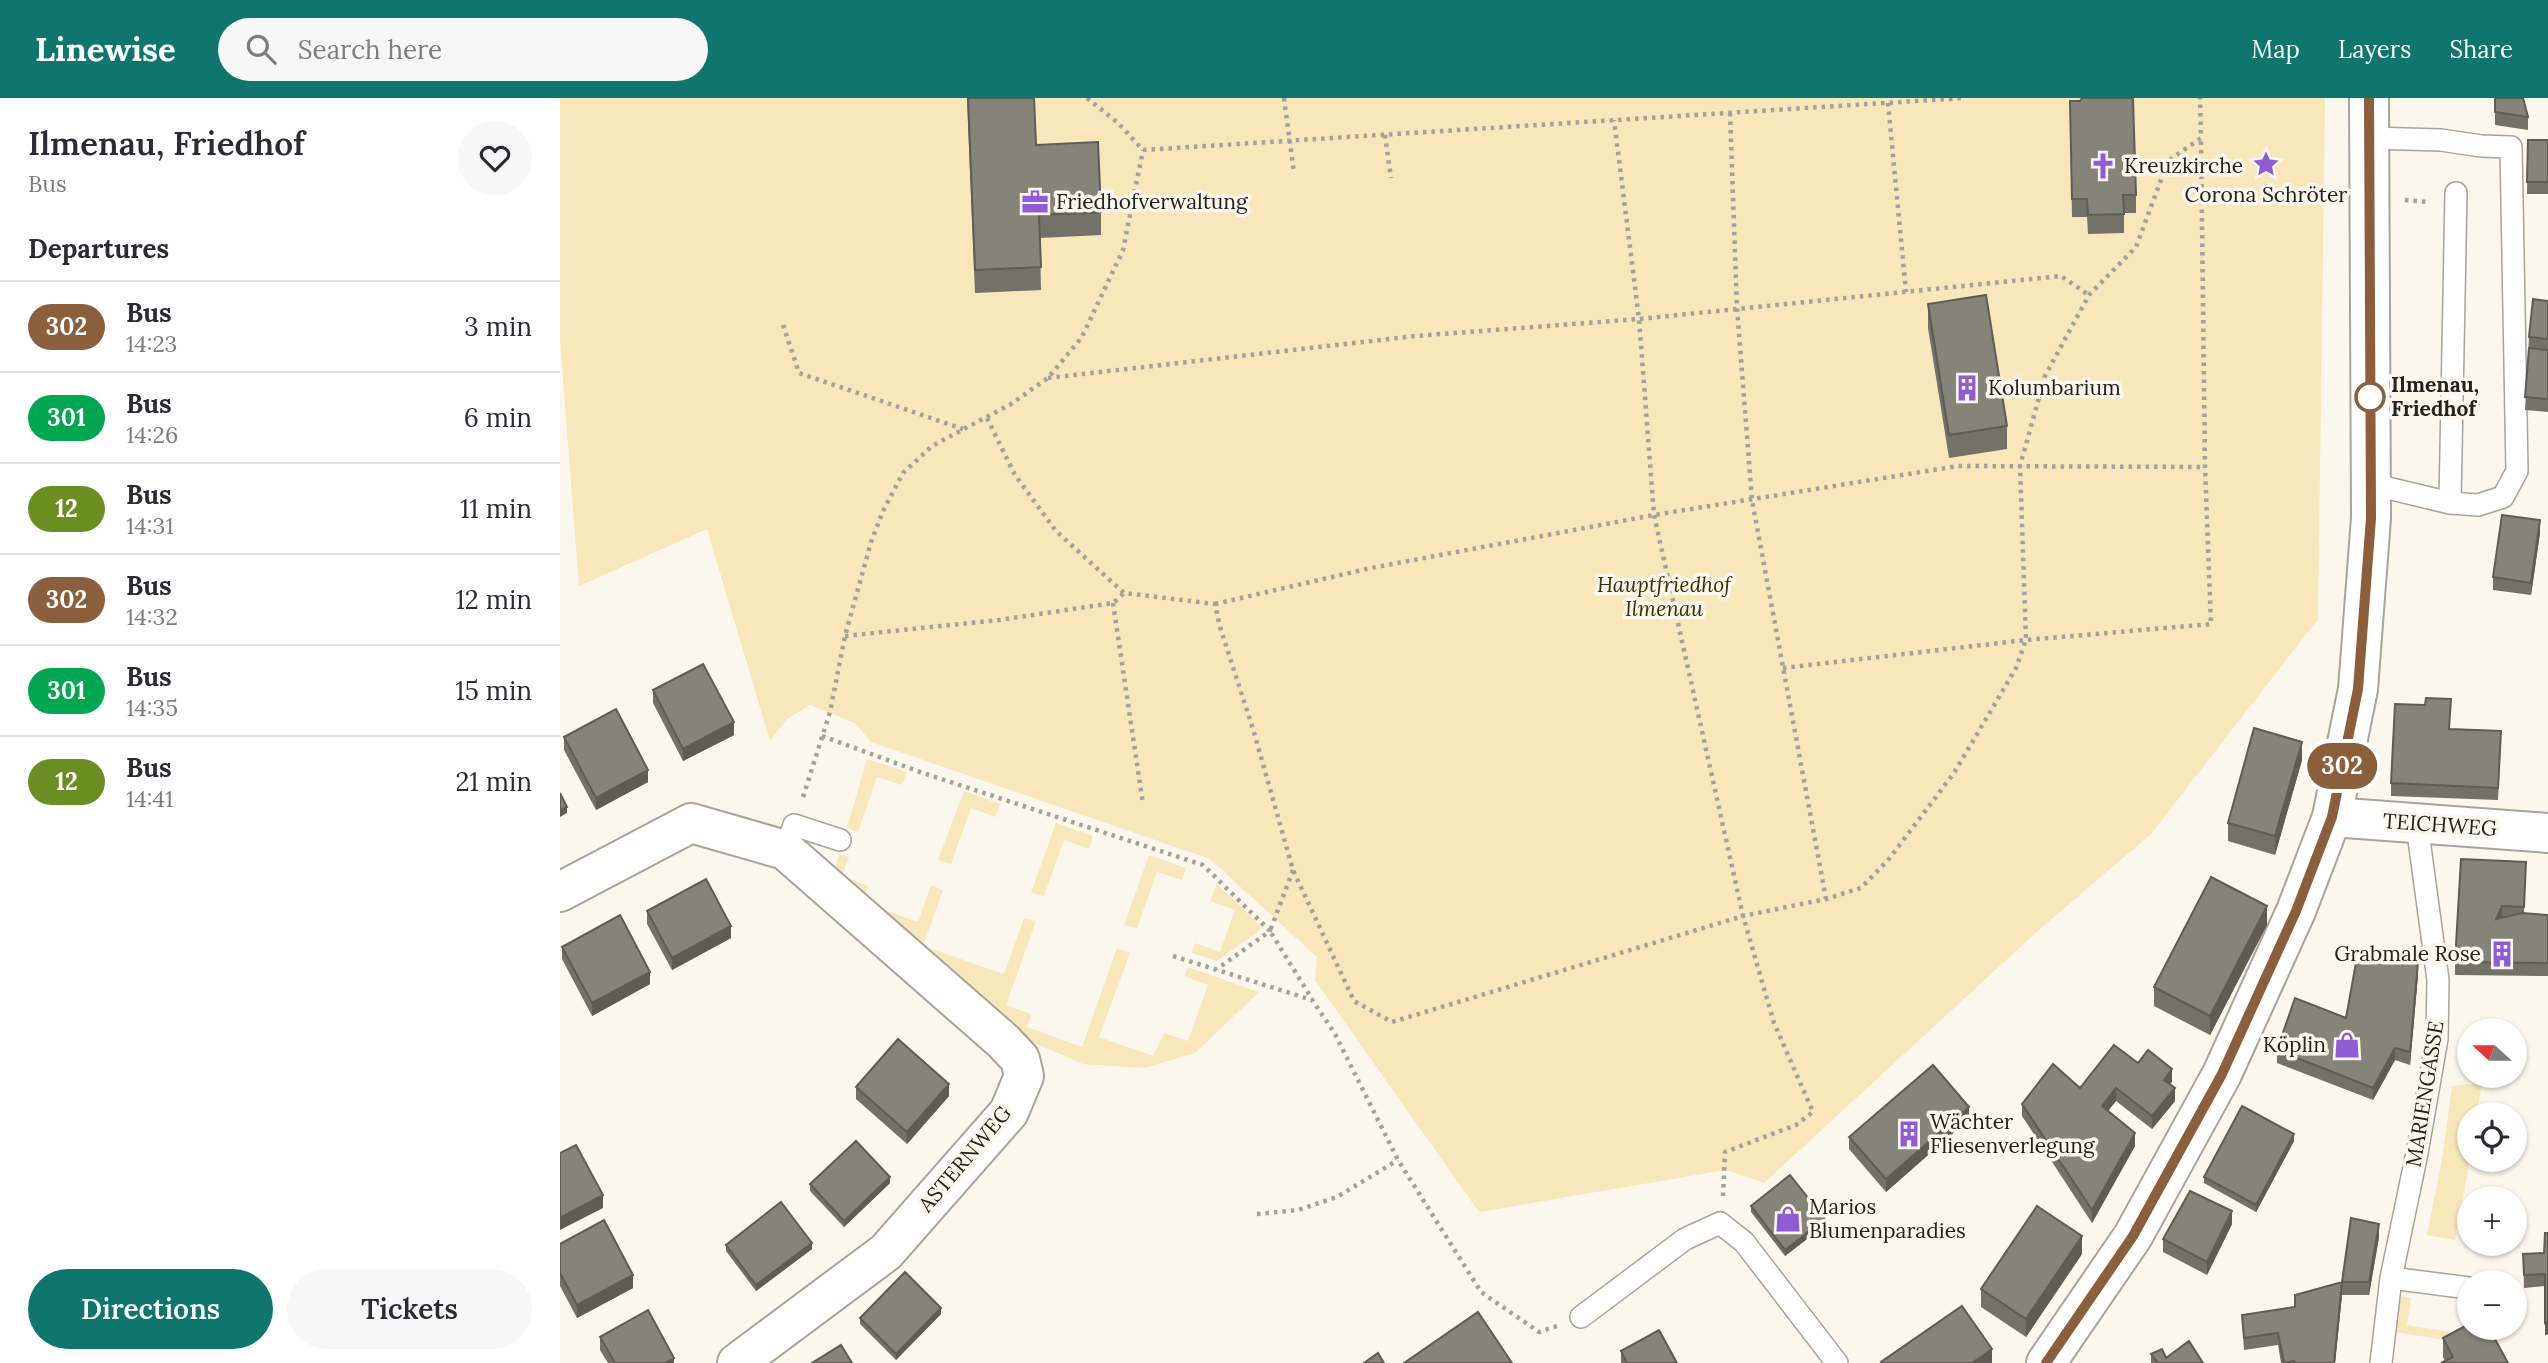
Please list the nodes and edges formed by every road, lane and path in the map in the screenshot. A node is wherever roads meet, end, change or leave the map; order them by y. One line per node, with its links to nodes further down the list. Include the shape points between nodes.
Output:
1 (1087, 98): 13 (path)
2 (1284, 98): 12 (path)
3 (1963, 98): 6 (path)
4 (2200, 98): 10 (path)
5 (2369, 98): 11 (main road)
6 (1888, 103): 7 (path); 18 (path)
7 (1730, 113): 8 (path); 20 (path)
8 (1614, 120): 9 (path); 21 (path)
9 (1385, 135): 12 (path); 15 (path)
10 (2201, 138): 19 (path, via 2168,161 2136,247); 27 (path)
11 (2369, 138): 16 (main road); 30 (lane, via 2511,147 2517,471 2503,497 2479,505)
12 (1290, 141): 13 (path); 14 (path)
13 (1143, 150): 23 (path, via 1123,250 1082,337)
14 (1294, 173)
15 (1391, 178)
16 (2369, 197): 17 (path); 28 (main road)
17 (2456, 199): 30 (lane)
18 (1906, 292): 19 (path, via 2062,276); 20 (path)
19 (2089, 295): 26 (path, via 2045,376)
20 (1737, 309): 21 (path); 29 (path)
21 (1639, 319): 23 (path, via 1415,336); 31 (path)
22 (783, 324): 25 (path, via 799,373)
23 (1048, 378): 24 (path)
24 (987, 418): 25 (path); 32 (path, via 1015,475 1056,531)
25 (964, 429): 35 (path, via 932,446 903,473 871,542)
26 (2020, 466): 27 (path); 29 (path, via 1958,466); 36 (path)
27 (2205, 467): 36 (path, via 2211,624)
28 (2371, 484): 30 (lane); 40 (main road, via 2358,689)
29 (1752, 500): 31 (path); 37 (path)
30 (2450, 503)
31 (1654, 515): 34 (path, via 1371,568); 48 (path)
32 (1124, 593): 33 (path); 34 (path)
33 (1113, 603): 35 (path); 39 (path)
34 (1215, 604): 45 (path)
35 (845, 635): 38 (path)
36 (2026, 640): 37 (path); 47 (path, via 2016,668 1954,773 1889,859 1861,888)
37 (1783, 667): 47 (path)
38 (822, 736): 43 (path); 49 (path, via 1203,865)
39 (1143, 804)
40 (2332, 817): 41 (main road, TEICHWEG); 61 (main road, via 2296,911 2222,1074 2133,1236)
41 (2417, 825): 42 (main road, TEICHWEG); 56 (lane, MARIENGASSE, via 2438,980 2437,1039)
42 (2548, 833)
43 (790, 837): 44 (lane); 46 (main road, via 691,823); 59 (main road, ASTERNWEG, via 1003,1041 1020,1059 1024,1076 1009,1112 886,1252)
44 (840, 840)
45 (1293, 870): 48 (path, via 1354,1001 1392,1021); 49 (path)
46 (560, 892)
47 (1826, 899): 48 (path)
48 (1743, 916): 54 (path, via 1774,1023 1813,1112 1796,1125 1725,1152)
49 (1270, 930): 51 (path); 52 (path)
50 (1173, 956): 51 (path)
51 (1216, 970): 52 (path)
52 (1312, 1000): 53 (path, via 1334,1032)
53 (1398, 1160): 55 (path, via 1337,1197 1298,1210); 58 (path, via 1481,1292 1539,1332)
54 (1726, 1170)
55 (1257, 1214)
56 (2391, 1278): 57 (lane); 62 (lane, MARIENGASSE)
57 (2457, 1286)
58 (1581, 1317): 60 (lane, via 1685,1239 1720,1223 1744,1242)
59 (737, 1363)
60 (1837, 1363)
61 (2046, 1363)
62 (2381, 1363)

